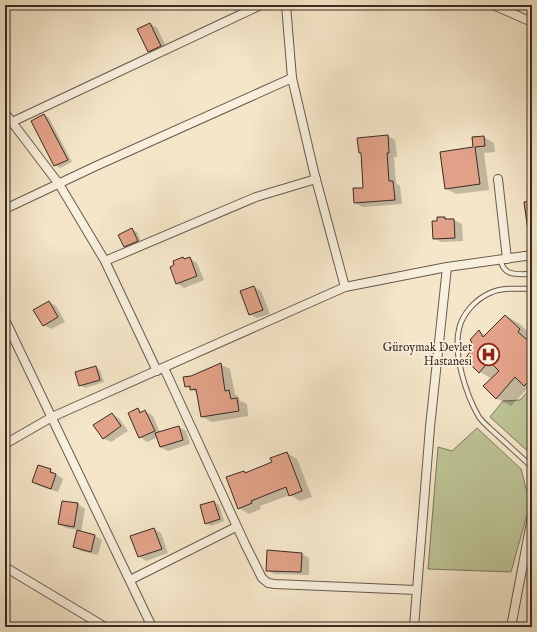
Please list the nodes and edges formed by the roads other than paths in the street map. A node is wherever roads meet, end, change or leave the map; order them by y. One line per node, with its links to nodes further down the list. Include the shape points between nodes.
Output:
1 (262, 5): 7 (street)
2 (286, 5): 5 (street)
3 (493, 5): 4 (street)
4 (532, 22)
5 (292, 78): 8 (street); 10 (street)
6 (5, 113): 7 (street)
7 (12, 122): 10 (street)
8 (316, 179): 14 (street, via 256,197); 17 (street)
9 (498, 179): 13 (street)
10 (59, 184): 11 (street); 14 (street)
11 (5, 209)
12 (532, 255): 13 (street)
13 (504, 259): 15 (street); 16 (lane, via 501,266 507,272)
14 (104, 261): 20 (street)
15 (448, 267): 17 (street); 28 (street, via 430,427)
16 (532, 274)
17 (345, 287): 20 (street)
18 (532, 289): 23 (lane, via 502,289 476,302 465,314 459,329 458,351 464,383 480,418)
19 (5, 320): 21 (street)
20 (160, 370): 21 (street); 25 (street)
21 (52, 417): 22 (street); 27 (street)
22 (5, 444)
23 (532, 468)
24 (532, 517): 32 (street)
25 (236, 526): 27 (street); 28 (street, via 262,578 268,583)
26 (5, 567): 29 (street)
27 (130, 580): 30 (street)
28 (416, 590): 31 (street)
29 (105, 627)
30 (152, 627)
31 (414, 627)
32 (511, 627)

